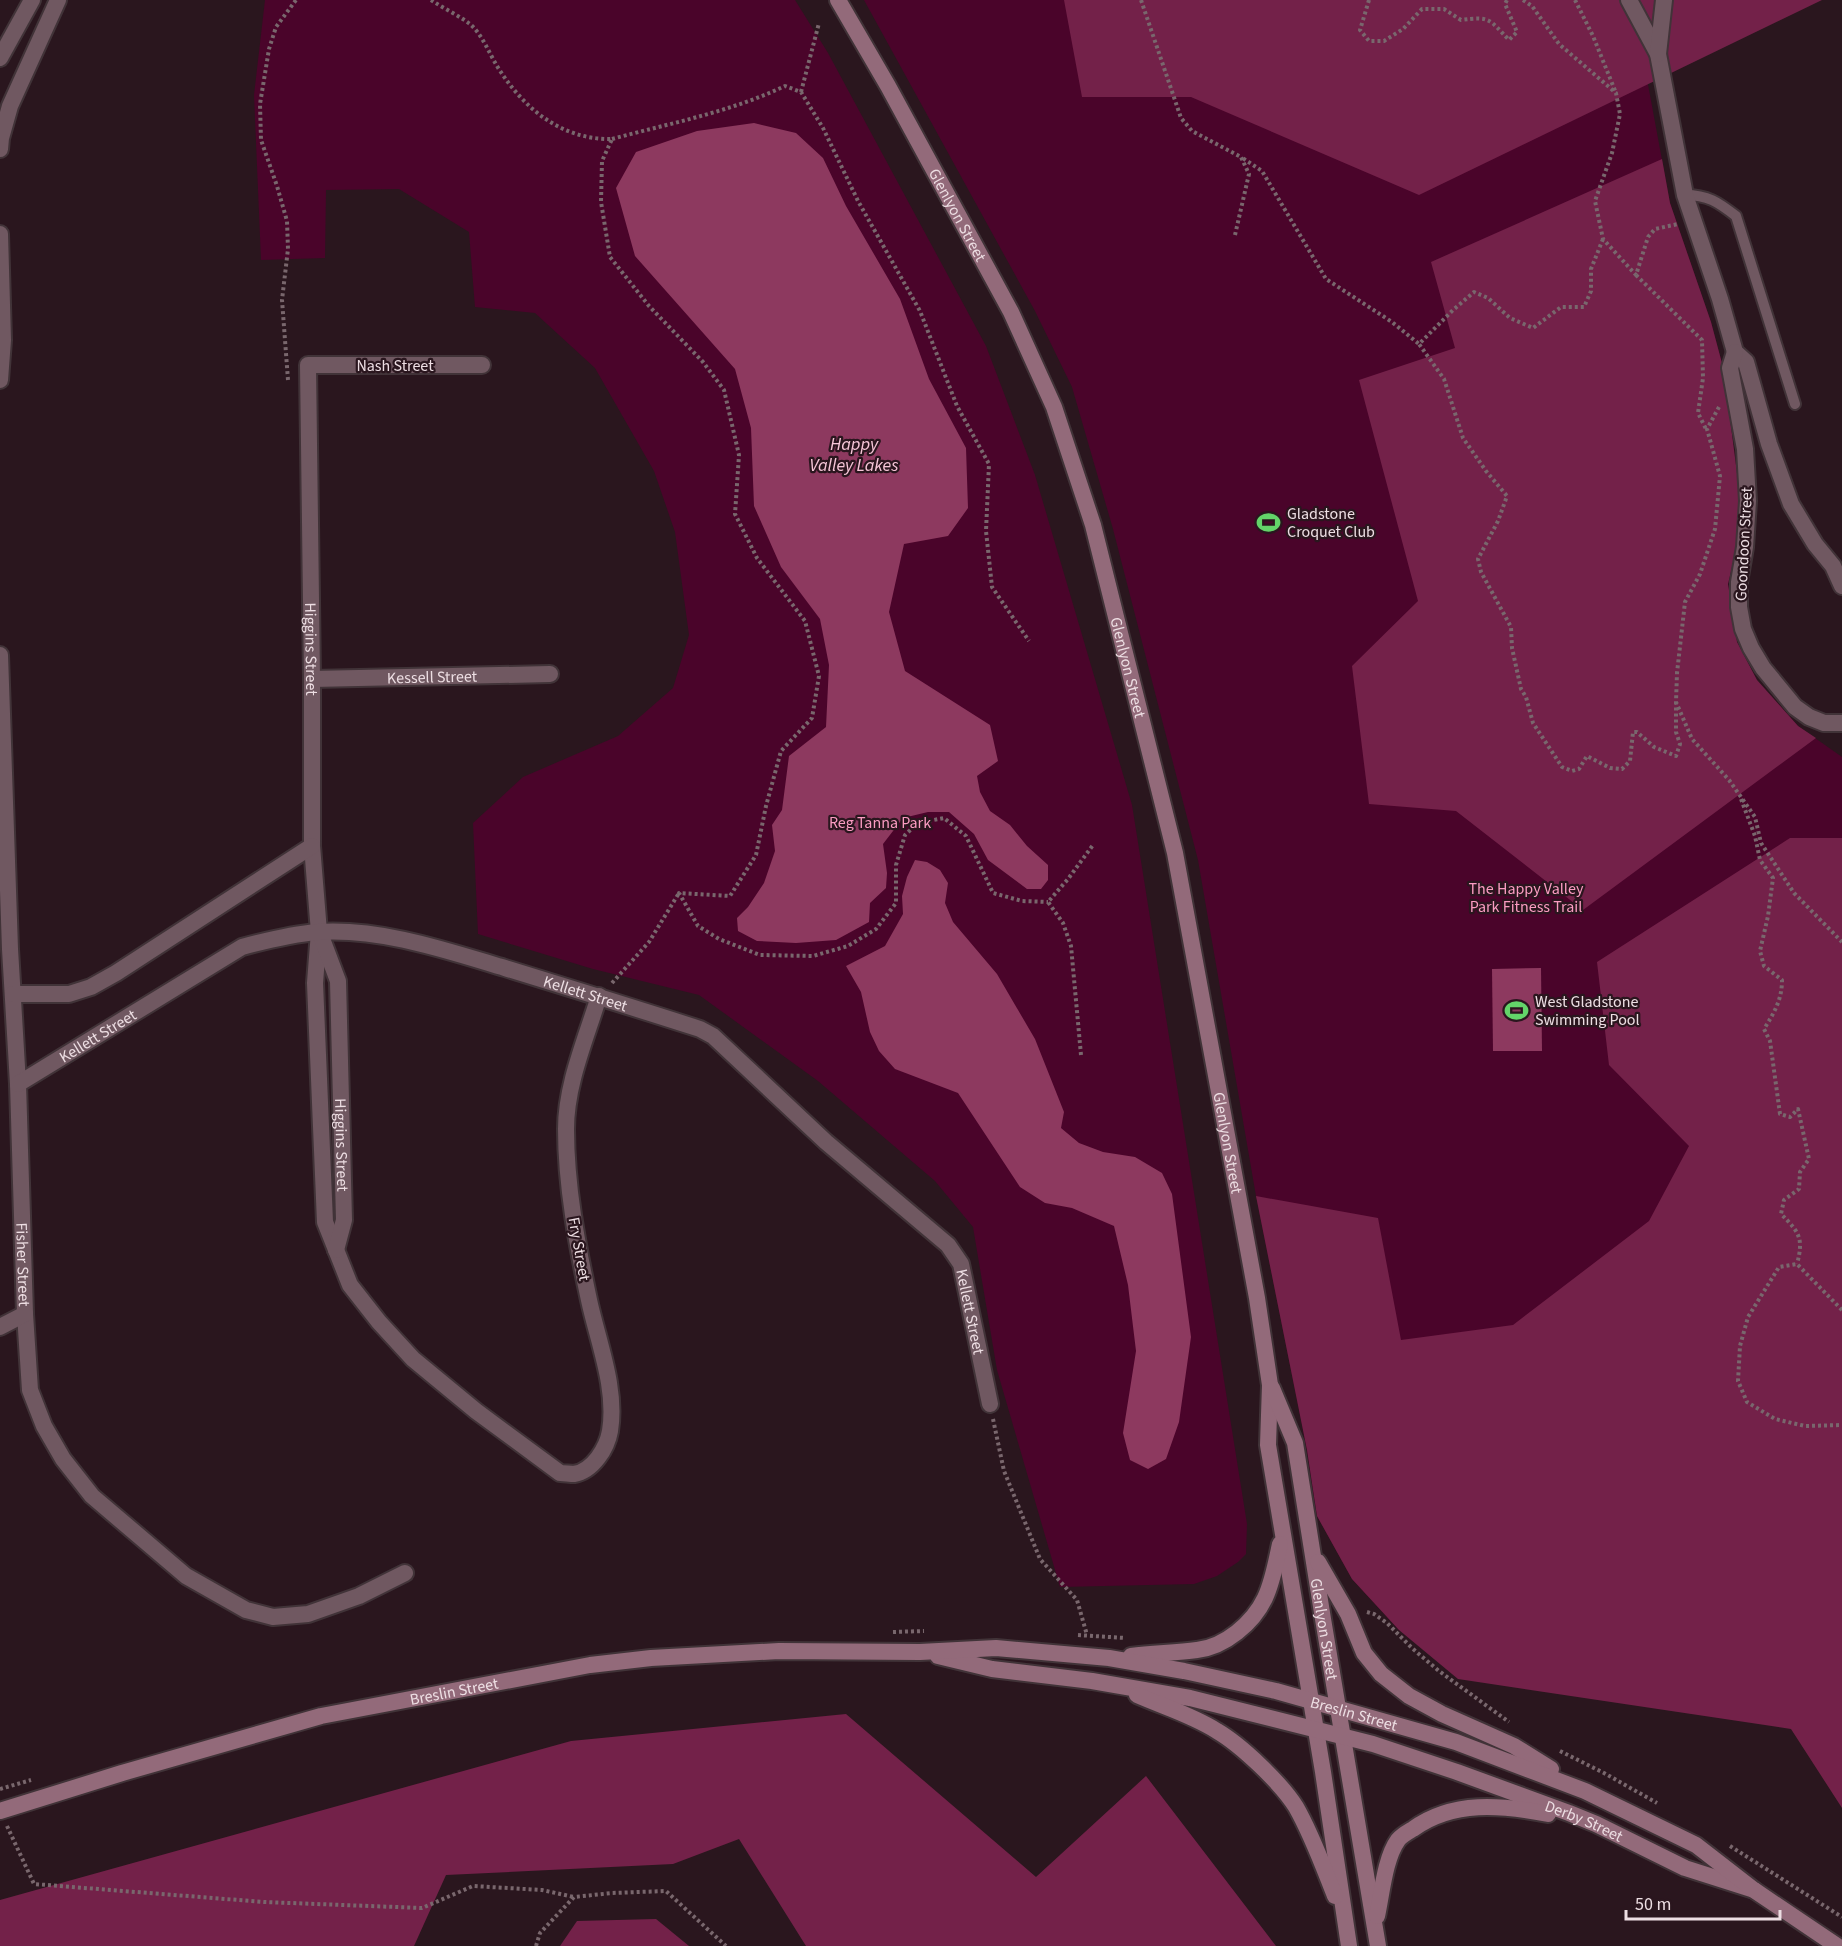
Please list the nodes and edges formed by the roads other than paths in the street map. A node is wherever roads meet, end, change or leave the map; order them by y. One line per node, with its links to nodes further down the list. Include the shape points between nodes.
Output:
1 (32, 0): 7 (street)
2 (58, 0): 8 (street, via 10,106)
3 (838, 0): 30 (main road, Glenlyon Street, via 1011,312 1054,407 1093,525 1175,853)
4 (1629, 0): 6 (street, Goondoon Street)
5 (1664, 0): 6 (street, Goondoon Street)
6 (1658, 54): 9 (street, Goondoon Street)
7 (0, 58)
8 (0, 149)
9 (1685, 195): 11 (street, Goondoon Street); 15 (lane, via 1701,195 1719,202 1736,216)
10 (0, 234): 14 (street)
11 (1735, 352): 16 (street, Goondoon Street, via 1746,362 1791,504); 20 (street, Goondoon Street, via 1730,368 1745,449 1748,501 1739,582 1743,629 1763,668 1795,707 1824,723)
12 (308, 364): 13 (street, Nash Street); 19 (street, Higgins Street)
13 (482, 364)
14 (0, 380)
15 (1795, 404)
16 (1842, 586)
17 (0, 655): 23 (street, Fisher Street)
18 (550, 674): 19 (street, Kessell Street)
19 (312, 680): 21 (street, Higgins Street)
20 (1842, 723)
21 (312, 846): 22 (street, Higgins Street); 24 (street, via 91,987 69,994)
22 (319, 932): 25 (street, Kellett Street, via 391,938); 26 (street, Kellett Street, via 282,936 242,947); 27 (street, Higgins Street, via 315,983 325,1222); 27 (street, Higgins Street, via 338,981 344,1220)
23 (5, 949): 24 (street, Fisher Street)
24 (13, 994): 26 (street, Fisher Street)
25 (599, 996): 31 (street, Kellett Street, via 713,1036 826,1142 948,1245 961,1264); 32 (street, Fry Street, via 568,1098 566,1136 569,1186 608,1381 610,1430 605,1450 589,1466 575,1474)
26 (18, 1084): 28 (street, Fisher Street)
27 (336, 1250): 32 (street, Higgins Street, via 350,1285 413,1359)
28 (25, 1314): 29 (street); 35 (street, Fisher Street, via 30,1390 63,1459 92,1496 186,1576 246,1610 273,1617 308,1614 359,1596)
29 (0, 1327)
30 (1270, 1385): 33 (main road, Glenlyon Street, via 1268,1445); 34 (main road, Glenlyon Street, via 1295,1443)
31 (990, 1404)
32 (560, 1473)
33 (1282, 1536): 37 (main road, via 1264,1600 1250,1620 1229,1638 1198,1650); 39 (main road, Glenlyon Street)
34 (1313, 1553): 40 (main road, Glenlyon Street); 43 (main road, via 1348,1614 1364,1653 1381,1674 1409,1696 1514,1746)
35 (405, 1573)
36 (920, 1652): 37 (main road, Breslin Street, via 996,1647); 38 (main road, Breslin Street, via 992,1669); 44 (main road, Breslin Street, via 779,1651 590,1665 321,1716)
37 (1109, 1658): 39 (main road, Breslin Street)
38 (1117, 1685): 41 (main road, Breslin Street); 47 (main road, via 1219,1732 1273,1780 1295,1806)
39 (1310, 1700): 40 (main road, Breslin Street); 41 (main road, Glenlyon Street)
40 (1338, 1708): 42 (main road, Glenlyon Street); 43 (main road, Breslin Street, via 1456,1742)
41 (1315, 1728): 42 (main road, Derby Street); 47 (main road, Glenlyon Street)
42 (1343, 1736): 45 (main road, Derby Street, via 1457,1772); 48 (main road, Glenlyon Street)
43 (1585, 1791): 46 (main road, Breslin Street, via 1696,1845)
44 (0, 1811)
45 (1596, 1824): 46 (main road, Derby Street, via 1685,1868); 48 (main road, via 1518,1808 1480,1806 1425,1820 1399,1839 1389,1858)
46 (1754, 1890): 51 (main road, Derby Street)
47 (1345, 1922): 49 (main road, Glenlyon Street)
48 (1375, 1924): 50 (main road, Glenlyon Street)
49 (1349, 1946)
50 (1378, 1946)
51 (1837, 1946)

